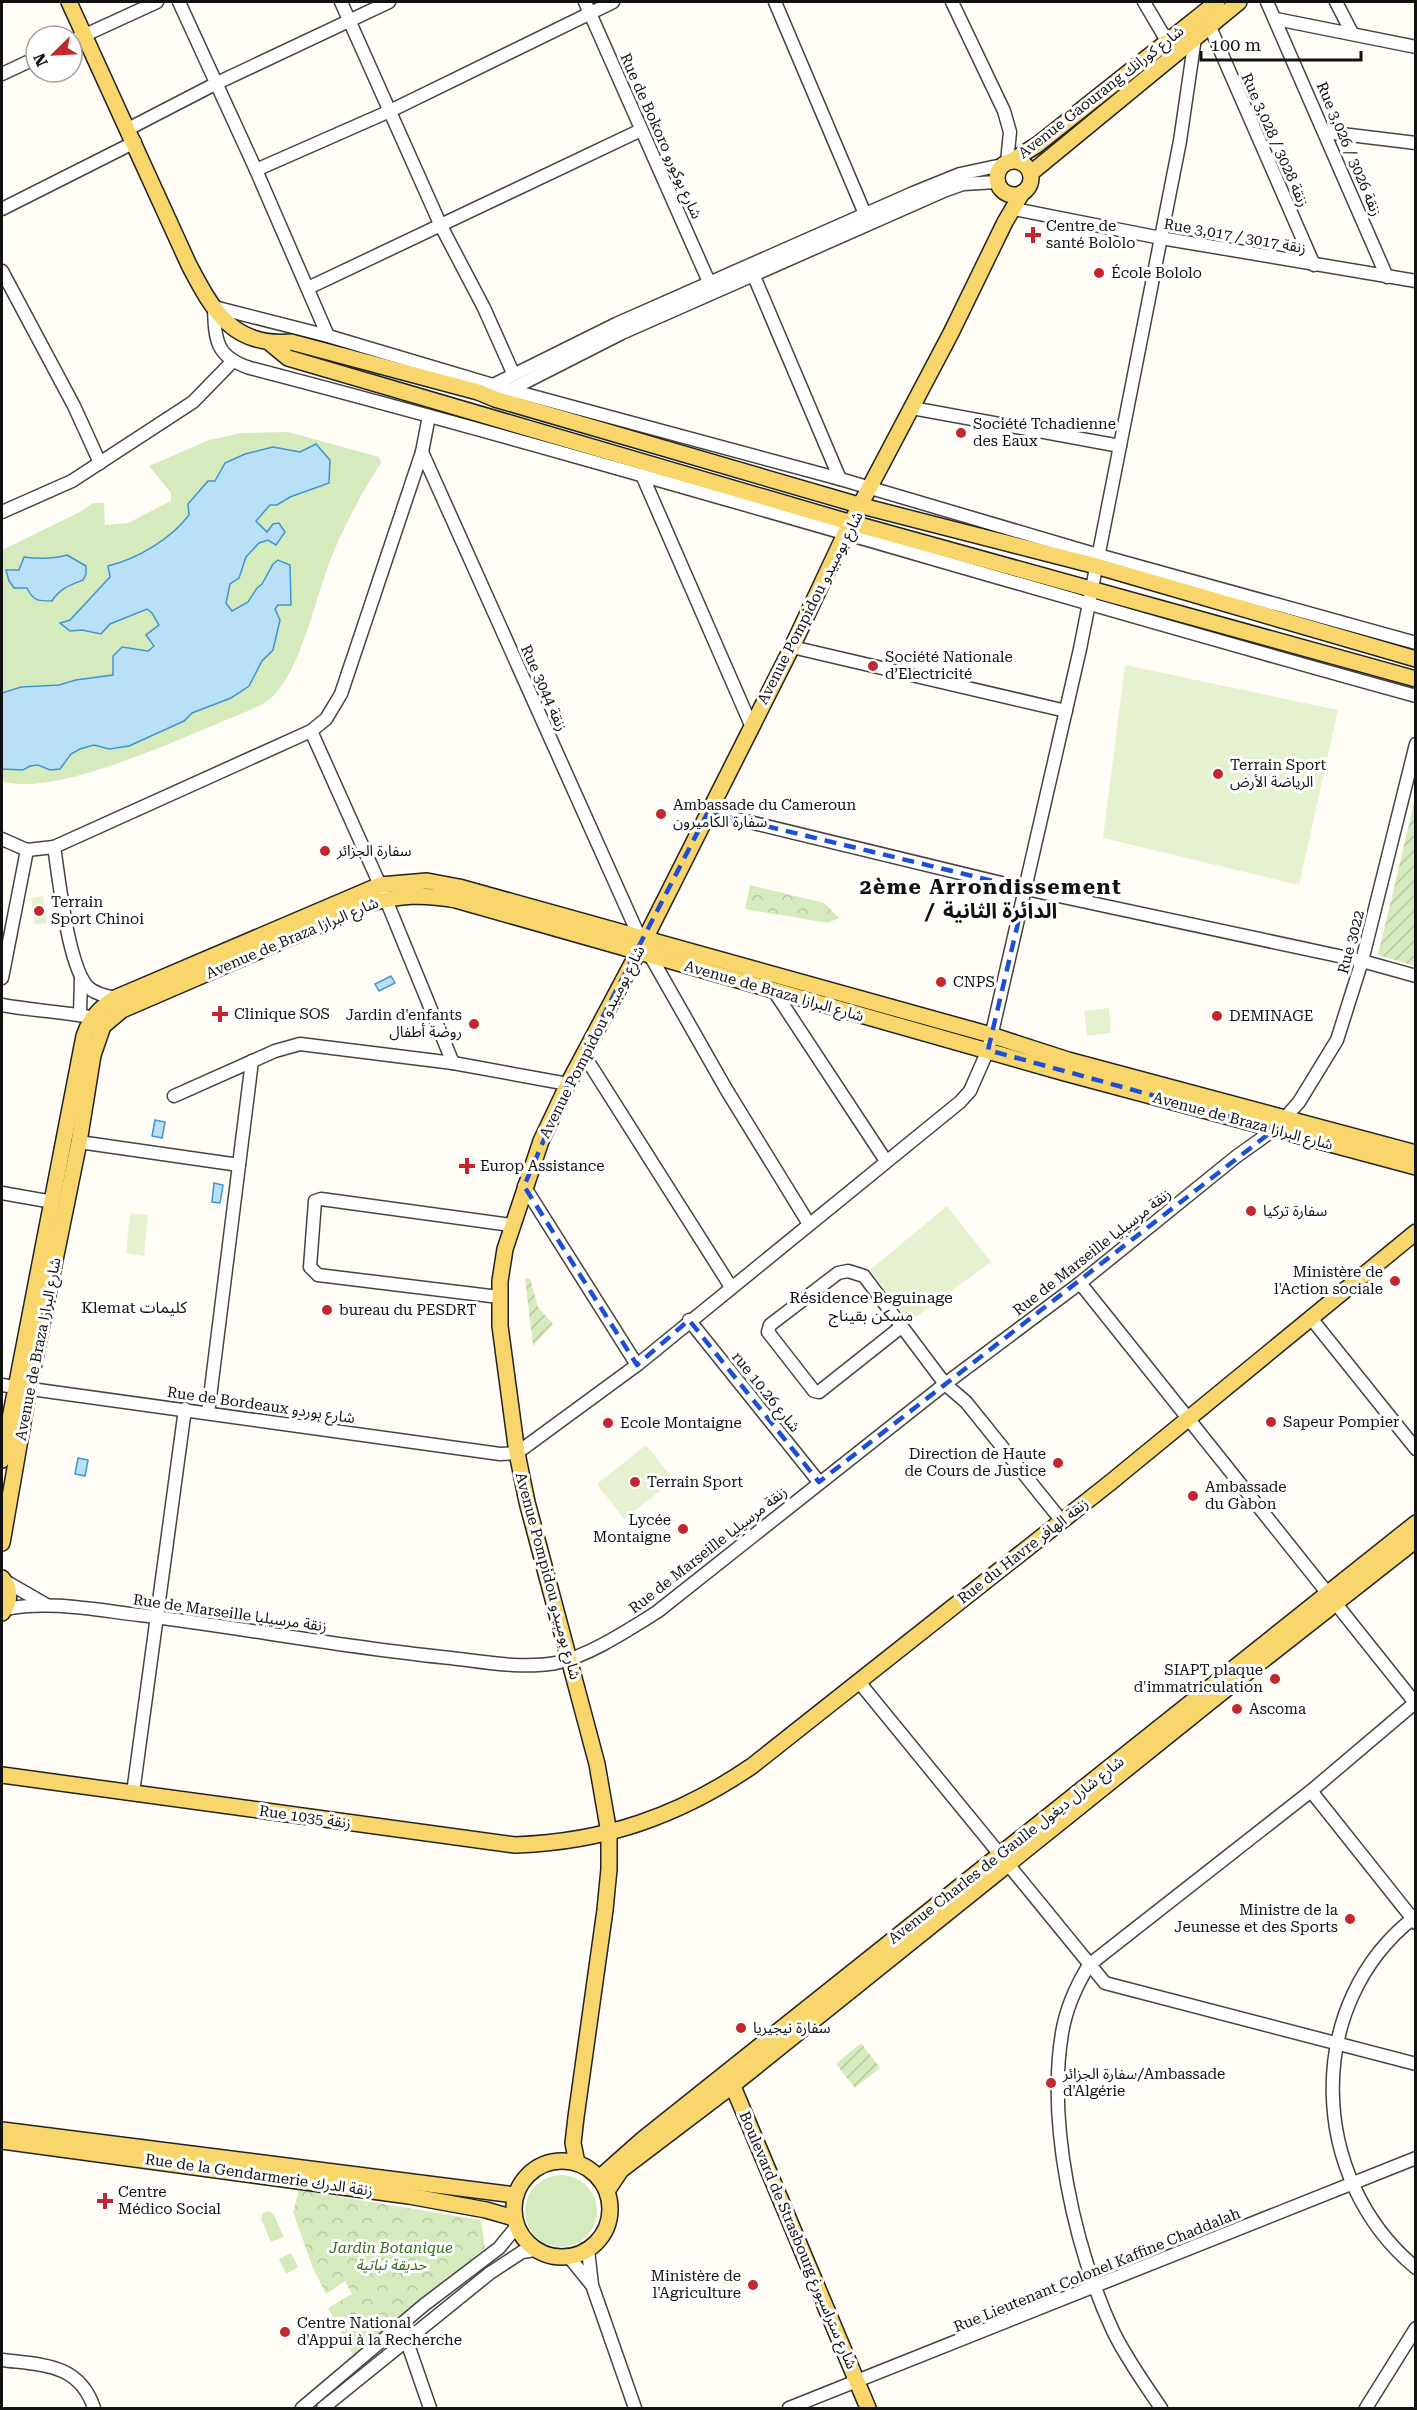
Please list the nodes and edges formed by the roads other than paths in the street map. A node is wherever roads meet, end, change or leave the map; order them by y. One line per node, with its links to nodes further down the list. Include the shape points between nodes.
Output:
1 (69, 2): 17 (main road)
2 (157, 2): 20 (street)
3 (179, 2): 27 (street)
4 (341, 2): 15 (street)
5 (389, 2): 15 (street)
6 (613, 2): 14 (street)
7 (775, 2): 40 (street)
8 (955, 2): 33 (street, via 1004,111 1010,132)
9 (1144, 2): 22 (street)
10 (1217, 2): 22 (main road, Avenue Gaourang شارع كورانك)
11 (1239, 2): 18 (main road, Avenue Gaourang شارع كورانك)
12 (1267, 2): 16 (street, Rue 3,026 / زنقة 3026)
13 (1336, 2): 19 (street)
14 (588, 7): 28 (street); 29 (street, Rue de Bokoro شارع بوكورو)
15 (349, 19): 27 (street); 28 (street)
16 (1276, 19): 19 (street); 30 (street, Rue 3,026 / زنقة 3026)
17 (75, 24)
18 (1210, 27): 21 (main road, Avenue Gaourang شارع كورانك); 44 (street, Rue 3,028 / زنقة 3028)
19 (1352, 33): 24 (street)
20 (84, 36)
21 (1195, 38): 35 (main road, Avenue Gaourang شارع كورانك); 43 (street)
22 (1167, 41): 33 (main road, Avenue Gaourang شارع كورانك, via 1046,138)
23 (84, 47): 31 (main road)
24 (1416, 47)
25 (24, 64): 26 (street)
26 (2, 74)
27 (215, 84): 31 (street); 34 (street)
28 (390, 111): 34 (street); 42 (street)
29 (642, 130): 42 (street); 49 (street, Rue de Bokoro شارع بوكورو)
30 (1325, 132): 32 (street); 47 (street, Rue 3,026 / زنقة 3026)
31 (131, 136): 38 (street); 51 (main road, via 189,265)
32 (1416, 143)
33 (1007, 162): 35 (main road, via 1024,163); 36 (main road, via 997,176); 40 (street, via 943,180)
34 (256, 170): 50 (street)
35 (1031, 173): 37 (main road, via 1030,185)
36 (1001, 187): 37 (main road, via 1010,195); 41 (main road); 46 (street, via 963,184)
37 (1022, 193): 39 (main road, Avenue Pompidou شارع بومبيدو)
38 (2, 209)
39 (1014, 209): 41 (main road, Avenue Pompidou شارع بومبيدو); 43 (street, Rue 3,017 / زنقة 3017)
40 (865, 214): 49 (street)
41 (1005, 222): 58 (main road, Avenue Pompidou شارع بومبيدو)
42 (441, 226): 50 (street); 55 (street)
43 (1161, 238): 44 (street, Rue 3,017 / زنقة 3017); 60 (street)
44 (1314, 264): 47 (street, Rue 3,017 / زنقة 3017)
45 (2, 271): 62 (street)
46 (753, 274): 56 (street, via 622,333); 64 (street)
47 (1387, 277): 48 (street, Rue 3,017 / زنقة 3017)
48 (1416, 281)
49 (710, 282): 55 (street)
50 (308, 288): 52 (street)
51 (214, 307): 52 (street); 53 (main road, via 235,329); 54 (street, via 219,346)
52 (328, 336): 57 (street)
53 (271, 344): 57 (main road, via 291,342 478,392); 68 (main road, via 288,358)
54 (232, 362): 59 (street); 62 (street, via 193,402)
55 (513, 373): 57 (street)
56 (510, 390): 57 (street); 64 (street)
57 (494, 392): 66 (main road)
58 (912, 408): 60 (street); 65 (main road, Avenue Pompidou شارع بومبيدو)
59 (429, 416): 61 (street); 63 (street)
60 (1120, 446): 69 (street)
61 (422, 452): 78 (street, via 341,694 326,719); 86 (street, Rue 3044 زنقة)
62 (100, 463): 67 (street, via 72,482)
63 (642, 475): 68 (street); 77 (street)
64 (840, 479): 65 (street)
65 (871, 489): 66 (main road, Avenue Pompidou شارع بومبيدو); 69 (street)
66 (862, 506): 68 (main road, Avenue Pompidou شارع بومبيدو); 69 (main road)
67 (2, 512)
68 (849, 528): 70 (main road); 72 (main road, Avenue Pompidou شارع بومبيدو)
69 (1097, 561): 70 (street); 71 (street); 73 (main road)
70 (1090, 598): 74 (main road); 75 (street); 76 (street)
71 (1416, 643)
72 (792, 647): 76 (street); 77 (main road, Avenue Pompidou شارع بومبيدو)
73 (1416, 659)
74 (1416, 680)
75 (1416, 696)
76 (1066, 711): 84 (street)
77 (752, 725): 80 (main road, Avenue Pompidou شارع بومبيدو)
78 (311, 731): 82 (street); 85 (street)
79 (1416, 744): 87 (street, Rue 3022)
80 (708, 812): 84 (street); 86 (main road, Avenue Pompidou شارع بومبيدو)
81 (2, 839): 83 (street)
82 (54, 847): 83 (street); 90 (street, via 75,966)
83 (27, 850): 89 (street)
84 (1026, 889): 87 (street); 95 (street)
85 (383, 892): 86 (main road, Avenue de Braza شارع البرازا, via 427,881 459,887); 92 (main road, Avenue de Braza شارع البرازا); 94 (main road, Avenue de Braza شارع البرازا, via 368,904 122,1010); 98 (street)
86 (643, 945): 91 (main road, Avenue de Braza شارع البرازا); 95 (main road, Avenue de Braza شارع البرازا); 96 (main road, Avenue Pompidou شارع بومبيدو); 110 (street, Rue 3044 زنقة)
87 (1362, 961): 88 (street); 101 (street, Rue 3022, via 1337,1040 1299,1102)
88 (1416, 976)
89 (2, 978)
90 (81, 978): 92 (street, via 100,995); 94 (street)
91 (774, 991): 95 (main road, Avenue de Braza شارع البرازا); 104 (street)
92 (115, 998): 94 (main road, Avenue de Braza شارع البرازا)
93 (2, 1005): 94 (street)
94 (94, 1017): 102 (main road, Avenue de Braza شارع البرازا, via 100,1031); 109 (main road, Avenue de Braza شارع البرازا, via 84,1036)
95 (990, 1043): 101 (main road, Avenue de Braza شارع البرازا, via 1068,1060); 104 (street, via 970,1091)
96 (584, 1055): 99 (main road, Avenue Pompidou شارع بومبيدو); 114 (street)
97 (252, 1061): 98 (street, via 300,1044); 100 (street); 105 (street)
98 (453, 1062): 99 (street)
99 (568, 1084): 107 (main road, Avenue Pompidou شارع بومبيدو)
100 (174, 1096)
101 (1280, 1124): 103 (main road, Avenue de Braza شارع البرازا); 106 (main road, Avenue de Braza شارع البرازا); 113 (street, Rue de Marseille زنقة مرسيليا)
102 (79, 1142): 105 (street); 121 (main road, Avenue de Braza شارع البرازا)
103 (1416, 1153)
104 (886, 1161): 110 (street)
105 (239, 1165): 123 (street)
106 (1416, 1167)
107 (524, 1186): 111 (main road, Avenue Pompidou شارع بومبيدو); 119 (street)
108 (2, 1193): 109 (street)
109 (53, 1202): 121 (main road, Avenue de Braza شارع البرازا)
110 (809, 1224): 114 (street)
111 (511, 1225): 115 (main road, Avenue Pompidou شارع بومبيدو); 115 (street, via 315,1201 310,1267 318,1275)
112 (1416, 1232): 116 (main road, Rue du Havre زنقة الهافر)
113 (1080, 1283): 120 (street, Rue de Marseille زنقة مرسيليا); 124 (street)
114 (731, 1287): 117 (street)
115 (499, 1298): 126 (main road, Avenue Pompidou شارع بومبيدو)
116 (1310, 1317): 124 (main road, Rue du Havre زنقة الهافر); 125 (street)
117 (689, 1320): 119 (street); 128 (street, rue 10.26 شارع)
118 (901, 1327): 118 (street, via 819,1392 814,1391 768,1332 770,1325 838,1273 848,1271 864,1276); 120 (street)
119 (637, 1365): 126 (street)
120 (945, 1384): 128 (street, Rue de Marseille زنقة مرسيليا); 129 (street, via 966,1402)
121 (15, 1386): 122 (street, Rue de Bordeaux شارع بوردو); 127 (main road, Avenue de Braza شارع البرازا); 132 (main road, Avenue de Braza شارع البرازا)
122 (185, 1409): 123 (street, Rue de Bordeaux شارع بوردو); 137 (street)
123 (208, 1413): 126 (street, Rue de Bordeaux شارع بوردو, via 500,1454)
124 (1189, 1418): 129 (main road, Rue du Havre زنقة الهافر); 134 (street)
125 (1416, 1449)
126 (517, 1453): 138 (main road, Avenue Pompidou شارع بومبيدو)
127 (2, 1460)
128 (819, 1482): 138 (street, Rue de Marseille زنقة مرسيليا, via 657,1612 615,1638)
129 (1061, 1520): 139 (main road, Rue du Havre زنقة الهافر)
130 (1416, 1523): 134 (main road, Avenue Charles de Gaulle شارع شارل ديغول)
131 (1416, 1540): 134 (main road, Avenue Charles de Gaulle شارع شارل ديغول)
132 (2, 1543)
133 (3, 1579): 135 (street, Rue de Marseille زنقة مرسيليا); 136 (main road, via 9,1595)
134 (1331, 1598): 140 (street); 145 (main road, Avenue Charles de Gaulle شارع شارل ديغول, via 1220,1694)
135 (46, 1604): 136 (street, Rue de Marseille زنقة مرسيليا); 137 (street, Rue de Marseille زنقة مرسيليا)
136 (3, 1611)
137 (156, 1617): 138 (street, Rue de Marseille زنقة مرسيليا, via 417,1655 511,1664); 143 (street)
138 (570, 1658): 144 (main road, Avenue Pompidou شارع بومبيدو, via 597,1764)
139 (859, 1682): 144 (main road, Rue du Havre زنقة الهافر, via 731,1780 673,1810); 145 (street)
140 (1415, 1703): 142 (street)
141 (2, 1775): 143 (main road, Rue 1035 زنقة)
142 (1311, 1791): 146 (street); 147 (street)
143 (133, 1793): 144 (main road, Rue 1035 زنقة, via 515,1845)
144 (609, 1833): 153 (main road, Avenue Pompidou شارع بومبيدو, via 606,1900)
145 (1004, 1861): 147 (street); 150 (main road, Avenue Charles de Gaulle شارع شارل ديغول)
146 (1414, 1919): 148 (street, via 1384,1946 1367,1970 1350,2003)
147 (1089, 1965): 148 (street, via 1105,1983); 166 (street, via 1066,2016 1058,2071 1068,2186)
148 (1336, 2045): 149 (street); 158 (street, via 1334,2119)
149 (1416, 2064)
150 (730, 2078): 157 (main road, Avenue Charles de Gaulle شارع شارل ديغول); 171 (main road, Boulevard de Strasbourg شارع ستراسبورغ)
151 (2, 2130): 159 (main road, Rue de la Gendarmerie زنقة الدرك)
152 (2, 2141): 160 (main road, Rue de la Gendarmerie زنقة الدرك, via 409,2196 486,2210)
153 (573, 2143): 155 (main road); 156 (main road, Avenue Pompidou شارع بومبيدو)
154 (1416, 2158): 158 (street, Rue Lieutenant Colonel Kaffine Chaddalah)
155 (556, 2161): 156 (main road); 159 (main road, via 531,2171)
156 (577, 2163): 157 (main road)
157 (603, 2184): 162 (main road, via 610,2204 608,2224 599,2241)
158 (1351, 2184): 164 (street, via 1380,2232); 166 (street, Rue Lieutenant Colonel Kaffine Chaddalah)
159 (515, 2195): 160 (main road)
160 (516, 2222): 161 (main road); 167 (street, via 499,2248)
161 (535, 2250): 163 (main road); 169 (street, via 522,2252 490,2273)
162 (588, 2250): 163 (main road); 165 (street)
163 (569, 2257): 165 (street)
164 (1416, 2268)
165 (592, 2285): 176 (street)
166 (1096, 2287): 171 (street, Rue Lieutenant Colonel Kaffine Chaddalah); 179 (street, via 1114,2332)
167 (400, 2326): 169 (street); 173 (street)
168 (1416, 2328): 180 (street)
169 (407, 2340): 174 (street); 175 (street)
170 (2, 2360): 172 (street, via 56,2367 84,2386)
171 (857, 2383): 177 (street, Rue Lieutenant Colonel Kaffine Chaddalah); 178 (main road, Boulevard de Strasbourg شارع ستراسبورغ)
172 (94, 2409)
173 (302, 2409)
174 (323, 2409)
175 (430, 2409)
176 (635, 2409)
177 (789, 2409)
178 (868, 2409)
179 (1161, 2409)
180 (1366, 2409)

